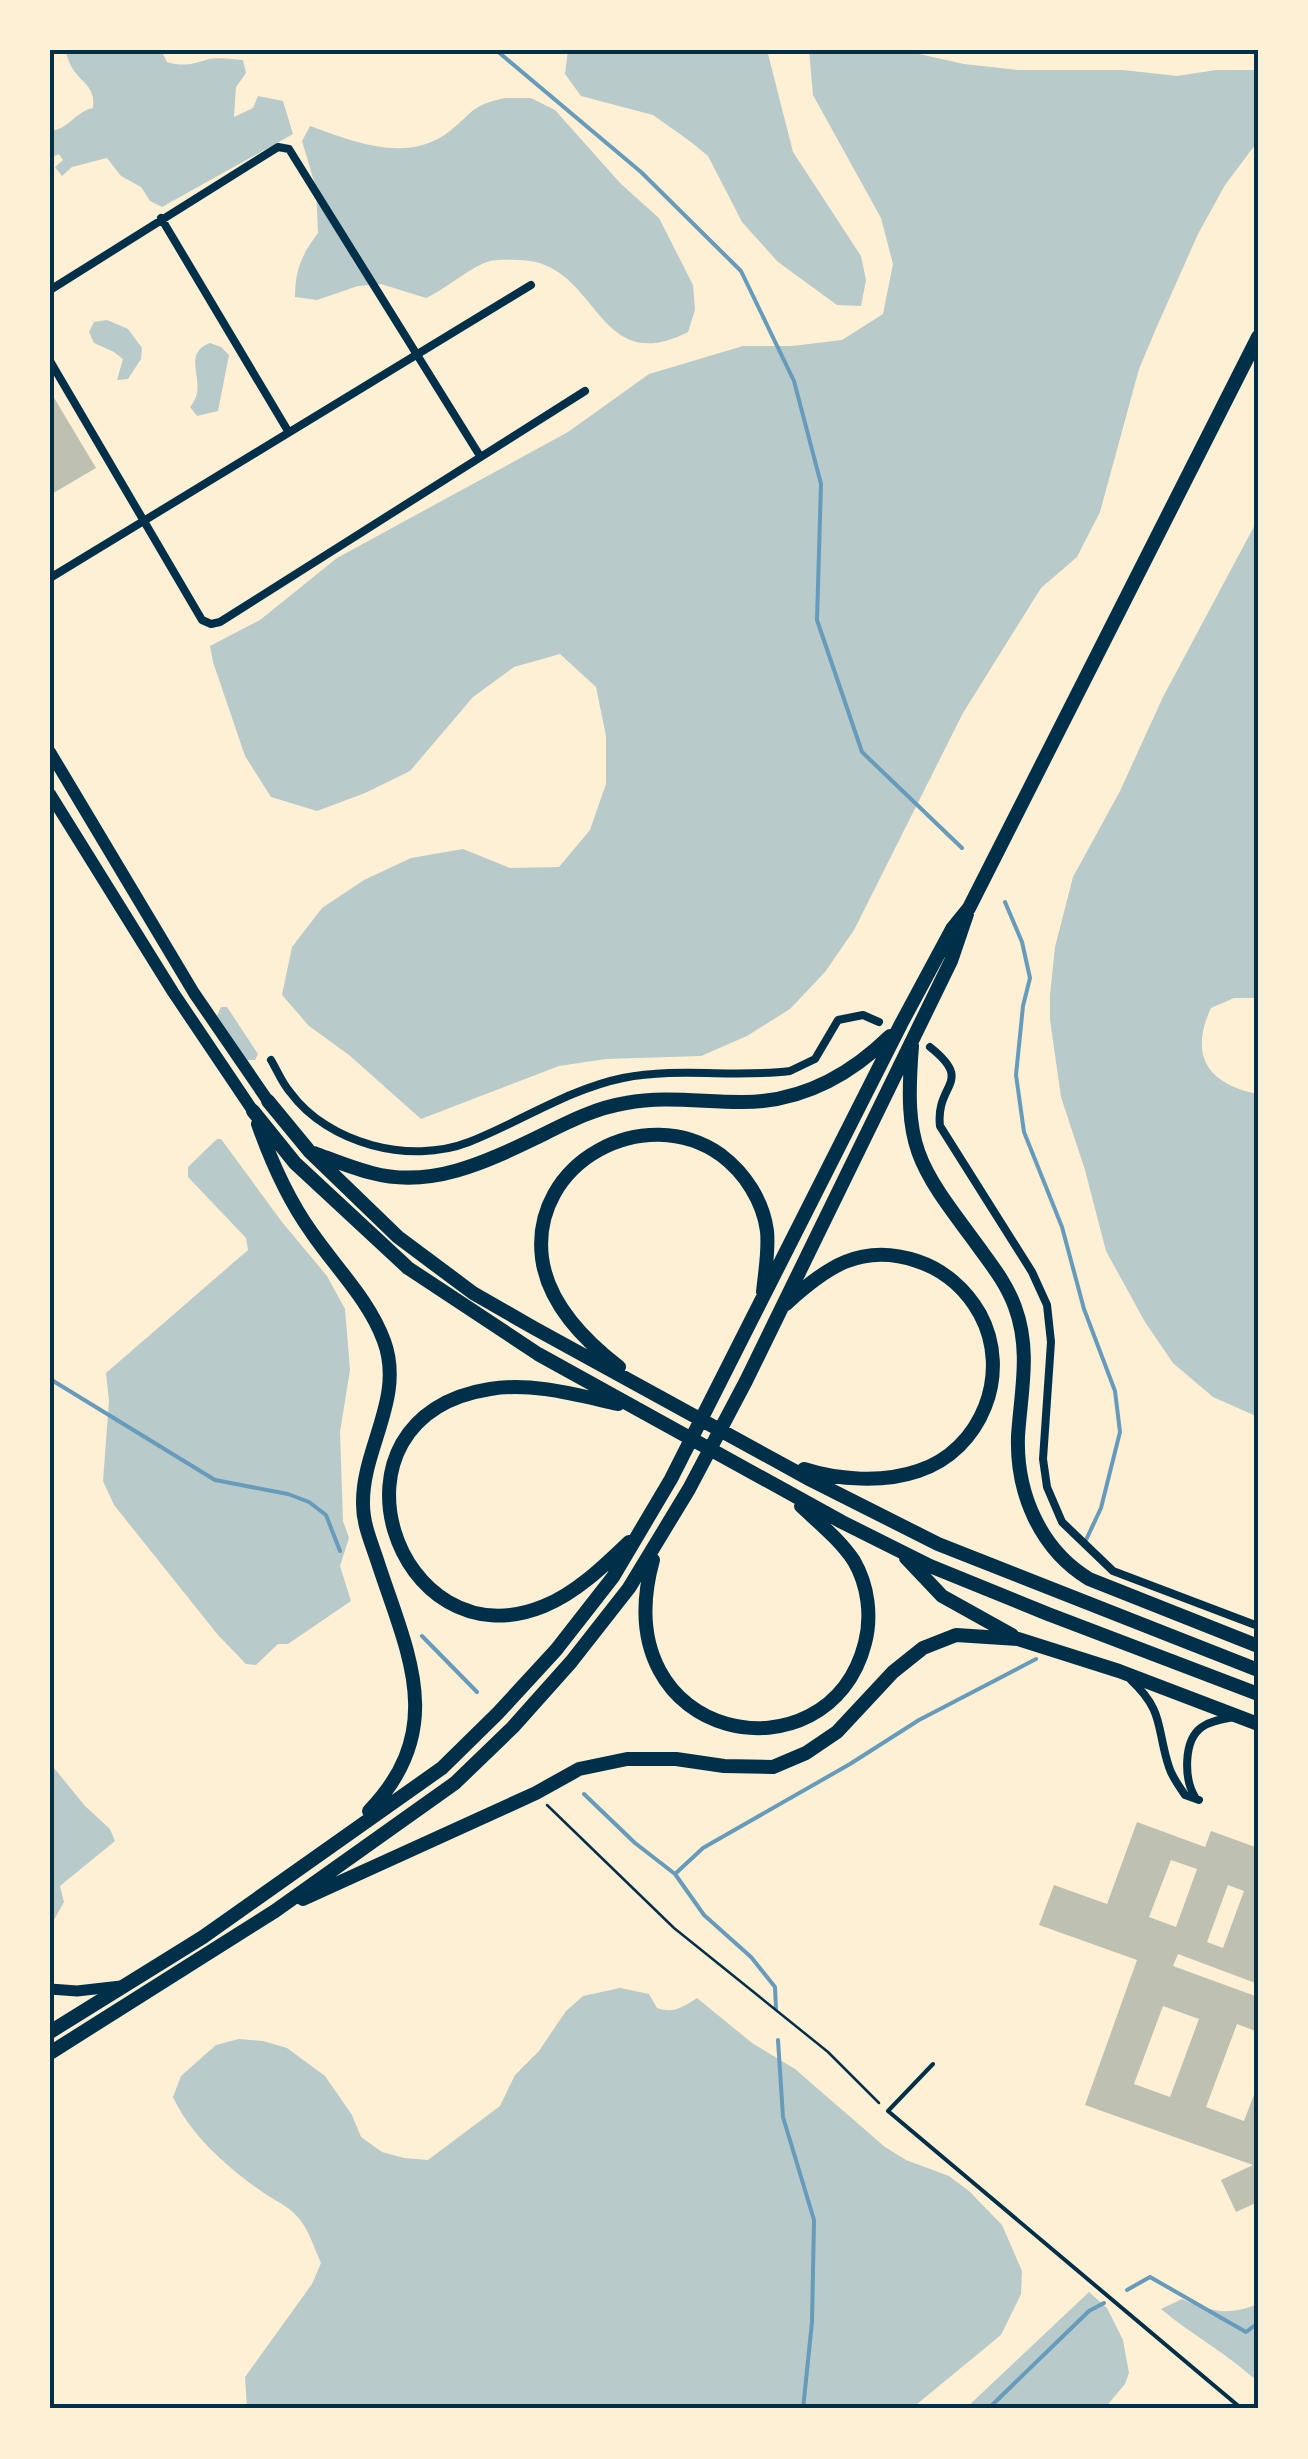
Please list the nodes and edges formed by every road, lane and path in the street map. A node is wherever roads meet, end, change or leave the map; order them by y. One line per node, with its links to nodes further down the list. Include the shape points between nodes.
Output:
1 (161, 218): 3 (street); 5 (street, via 278,147 290,149); 8 (street)
2 (532, 285): 5 (street)
3 (50, 290)
4 (1258, 337): 15 (highway, via 969,908 952,929)
5 (418, 353): 8 (street); 9 (street)
6 (50, 361): 10 (street)
7 (585, 390): 9 (street)
8 (288, 431): 10 (street)
9 (480, 456): 10 (street, via 211,624 202,620)
10 (145, 520): 11 (street)
11 (50, 578)
12 (50, 752): 18 (main road, via 194,992)
13 (50, 794): 19 (main road)
14 (879, 1022): 17 (street, via 864,1015 838,1020 815,1059 790,1071 625,1078 466,1143 415,1151 356,1140 328,1126 288,1090)
15 (907, 1030): 20 (highway, via 807,1092 758,1102 667,1099 606,1107 459,1171 374,1174); 21 (highway); 22 (highway); 32 (highway, via 908,1115 921,1162 1003,1280 1020,1320 1020,1465 1042,1534 1068,1567 1089,1580)
16 (930, 1047): 30 (street, via 952,1071 940,1126 1047,1306 1051,1342 1042,1459 1056,1512 1113,1572)
17 (270, 1060)
18 (268, 1101): 20 (highway)
19 (253, 1110): 24 (highway, via 296,1163 408,1268 494,1327); 39 (highway, via 309,1229 366,1307 390,1360 388,1400 362,1502 408,1646 417,1712 386,1794)
20 (310, 1152): 23 (highway, via 398,1238 473,1293)
21 (762, 1303): 23 (highway, via 764,1218 746,1179 726,1159 690,1140 648,1134 608,1144 574,1167 543,1229 549,1283 590,1344); 27 (highway)
22 (778, 1311): 25 (highway, via 833,1266 864,1256 911,1259 953,1280 974,1304 988,1332 992,1379 985,1409 968,1436 918,1471 824,1476); 28 (highway)
23 (664, 1400): 25 (highway)
24 (636, 1408): 26 (highway); 27 (highway, via 519,1387 460,1397 423,1419 404,1441 389,1482 388,1511 401,1553 430,1588 471,1610 501,1614 546,1606 574,1590)
25 (770, 1458): 33 (highway, via 938,1544)
26 (782, 1489): 28 (highway, via 840,1541 862,1578 868,1606 867,1634 852,1674 823,1706 798,1720 770,1728 727,1724 700,1713 667,1684 648,1645 644,1616); 29 (highway)
27 (643, 1527): 39 (highway, via 585,1614 498,1713 442,1768)
28 (661, 1538): 40 (highway, via 601,1626 484,1755)
29 (898, 1550): 31 (highway, via 942,1596); 35 (highway)
30 (1258, 1626)
31 (1018, 1639): 34 (highway); 38 (highway, via 956,1635 923,1648 837,1732 772,1767 628,1758 578,1770)
32 (1258, 1646)
33 (1258, 1670)
34 (1119, 1672): 36 (highway); 36 (street, via 1144,1692 1159,1716 1169,1770 1185,1795 1199,1800 1188,1777 1198,1728)
35 (1258, 1694)
36 (1239, 1716): 37 (highway)
37 (1258, 1724)
38 (536, 1793): 40 (highway); 46 (path, via 674,1928 828,2052)
39 (348, 1834): 41 (highway)
40 (276, 1912): 44 (highway)
41 (125, 1985): 42 (main road); 43 (highway)
42 (50, 1988)
43 (50, 2032)
44 (50, 2053)
45 (933, 2064): 46 (lane)
46 (888, 2112): 47 (lane)
47 (1242, 2409)

